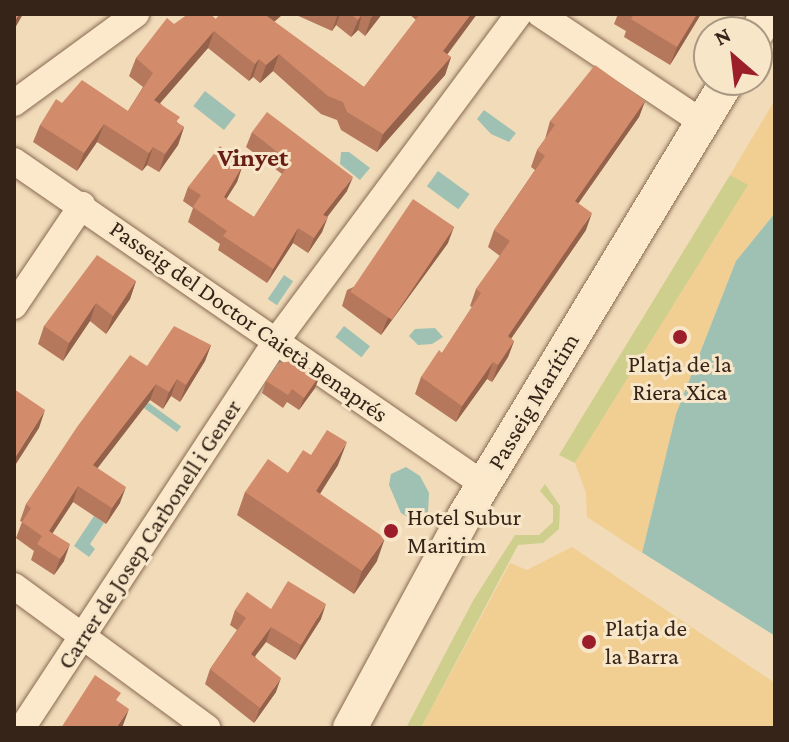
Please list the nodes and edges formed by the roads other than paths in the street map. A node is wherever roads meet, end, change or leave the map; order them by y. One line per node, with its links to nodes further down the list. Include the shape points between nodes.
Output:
1 (519, 14): 10 (street, Carrer de Josep Carbonell i Gener)
2 (540, 14): 6 (street)
3 (130, 15): 5 (street)
4 (718, 96): 6 (street, Passeig Marítim)
5 (14, 103)
6 (702, 122): 11 (street, Passeig Marítim)
7 (14, 161): 8 (street, Passeig del Doctor Caietà Benaprés)
8 (82, 205): 9 (street); 10 (street, Passeig del Doctor Caietà Benaprés)
9 (14, 306)
10 (276, 341): 11 (street, Passeig del Doctor Caietà Benaprés); 13 (street, Carrer de Josep Carbonell i Gener)
11 (483, 484): 16 (street, Passeig Marítim)
12 (14, 586): 13 (street)
13 (80, 639): 14 (street, Carrer de Josep Carbonell i Gener); 15 (street)
14 (22, 728)
15 (207, 728)
16 (350, 728)

